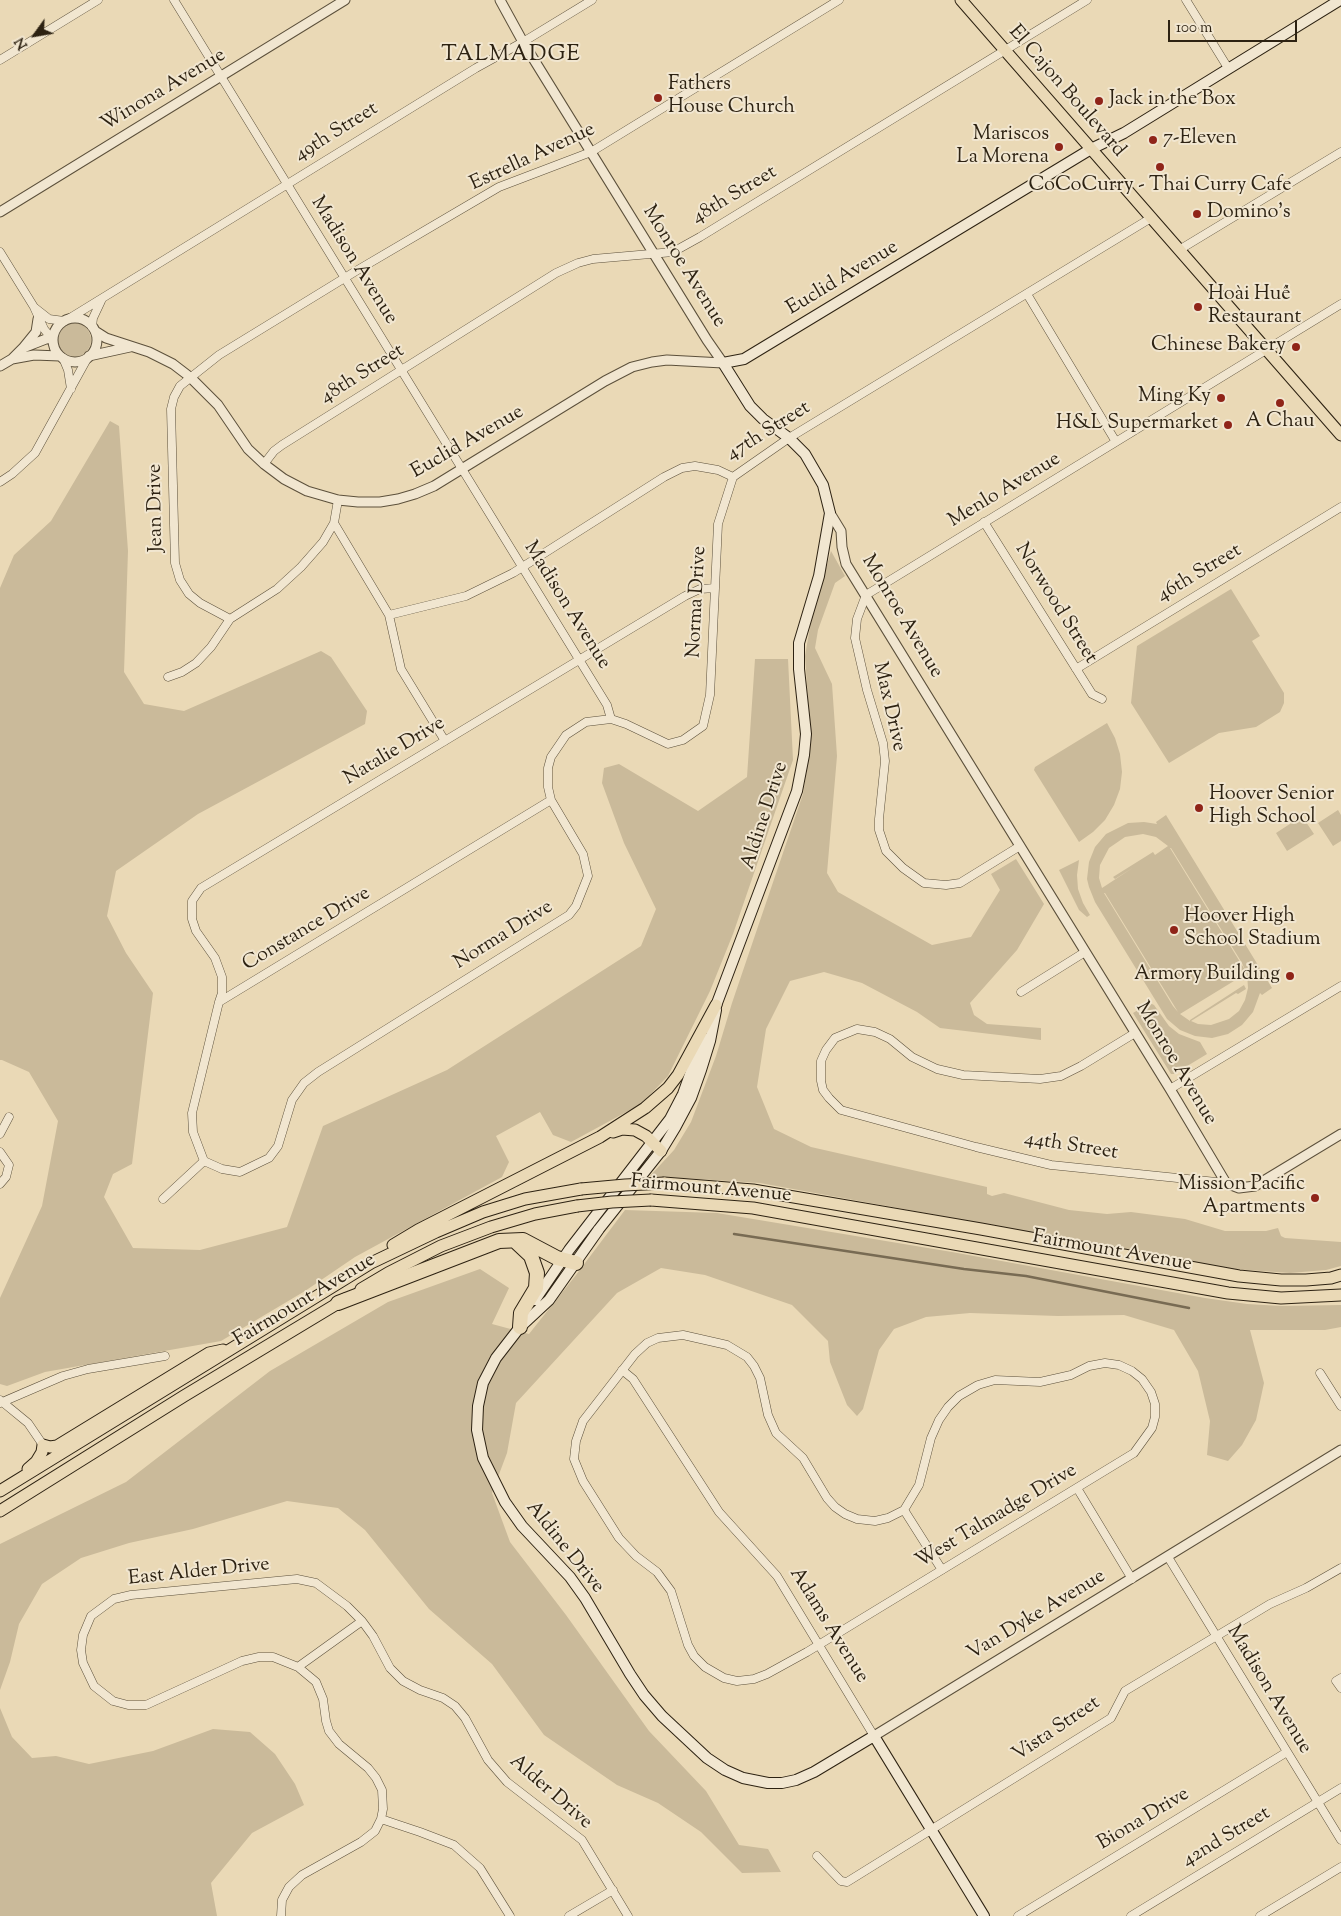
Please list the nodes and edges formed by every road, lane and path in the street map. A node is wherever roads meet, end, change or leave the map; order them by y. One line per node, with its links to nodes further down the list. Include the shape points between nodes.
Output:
1 (98, 0): 13 (street)
2 (174, 0): 15 (street, Madison Avenue)
3 (345, 0): 15 (street, Winona Avenue)
4 (500, 0): 11 (street, Monroe Avenue)
5 (592, 0): 11 (street, 49th Street)
6 (838, 0): 17 (street, Estrella Avenue)
7 (961, 0): 12 (main road, El Cajon Boulevard)
8 (1087, 0): 12 (street, 48th Street)
9 (1186, 0): 14 (street)
10 (1340, 0): 14 (main road, Euclid Avenue)
11 (523, 42): 17 (street, Monroe Avenue); 19 (street, 49th Street)
12 (1005, 49): 16 (main road, El Cajon Boulevard); 24 (street, 48th Street, via 700,237 673,252)
13 (0, 60)
14 (1228, 68): 16 (main road, Euclid Avenue, via 1124,133)
15 (221, 77): 19 (street, Madison Avenue); 20 (street, Winona Avenue)
16 (1091, 149): 21 (main road, El Cajon Boulevard); 40 (main road, Euclid Avenue, via 744,359)
17 (591, 152): 24 (street, Monroe Avenue); 25 (street, Estrella Avenue, via 499,188)
18 (1341, 152): 22 (street)
19 (287, 184): 25 (street, Madison Avenue); 27 (street, 49th Street)
20 (0, 212)
21 (1151, 218): 22 (main road, El Cajon Boulevard); 26 (street, 47th Street)
22 (1179, 250): 36 (main road, El Cajon Boulevard)
23 (0, 252): 29 (street)
24 (654, 253): 40 (street, Monroe Avenue); 42 (street, 48th Street, via 593,259 556,272)
25 (345, 278): 42 (street, Madison Avenue); 43 (street, Estrella Avenue)
26 (1027, 294): 46 (street, 47th Street); 47 (street)
27 (102, 299): 31 (street, 49th Street); 32 (street, via 96,310)
28 (1341, 304): 36 (street, Menlo Avenue)
29 (34, 307): 30 (street); 31 (street, via 49,319)
30 (38, 319): 33 (street); 35 (street, via 36,332)
31 (67, 320): 32 (street, via 83,320); 33 (street, via 56,328)
32 (94, 329): 34 (street, via 101,336); 37 (street, via 96,342)
33 (53, 338): 35 (street); 38 (street, via 56,351)
34 (132, 347): 37 (street); 43 (street, via 173,364)
35 (23, 348): 39 (street)
36 (1267, 350): 45 (main road, El Cajon Boulevard); 47 (street, Menlo Avenue)
37 (89, 356): 38 (street, via 76,361); 44 (street)
38 (62, 357): 39 (street, via 34,354); 44 (street)
39 (12, 359): 41 (street)
40 (723, 363): 46 (main road, Monroe Avenue, via 750,406); 49 (street, Euclid Avenue, via 667,360 632,367)
41 (0, 366)
42 (402, 370): 48 (street, 48th Street, via 282,445); 49 (street, Madison Avenue)
43 (190, 377): 48 (street, via 208,393 235,433); 61 (street, Jean Drive, via 176,391 171,410 175,563 189,594 200,604)
44 (71, 389): 51 (street, via 35,453)
45 (1341, 435)
46 (789, 438): 50 (street, 47th Street); 54 (main road, Monroe Avenue, via 805,454 823,485)
47 (1116, 442): 55 (street, Menlo Avenue)
48 (264, 464): 52 (street, via 307,491)
49 (462, 469): 52 (street, Euclid Avenue, via 434,486 398,499 380,502); 57 (street, Madison Avenue)
50 (733, 477): 57 (street, 47th Street, via 718,470 695,466 682,468); 58 (street, Norma Drive, via 718,524)
51 (0, 482)
52 (338, 500): 56 (street)
53 (1341, 507): 63 (street, 46th Street)
54 (830, 513): 59 (street, Monroe Avenue, via 841,531 846,564); 74 (main road, Aldine Drive, via 819,576 799,643 806,734 797,791)
55 (984, 522): 59 (street, Menlo Avenue); 63 (street, Norwood Street)
56 (334, 523): 60 (street); 61 (street, via 301,568)
57 (523, 567): 60 (street, 47th Street, via 466,596); 62 (street, Madison Avenue)
58 (715, 588): 62 (street, Natalie Drive, via 700,589 685,596); 66 (street, Norma Drive, via 710,695 703,726 683,740 668,744)
59 (866, 595): 69 (street, Monroe Avenue); 69 (street, Max Drive, via 857,619 855,638 883,743 885,761 879,830 886,851 924,882 946,885 960,883)
60 (389, 615): 67 (street, via 401,669)
61 (230, 619): 64 (street, via 196,663)
62 (579, 658): 66 (street, Madison Avenue, via 608,705); 67 (street, Natalie Drive)
63 (1076, 668): 65 (street, Norwood Street, via 1092,694)
64 (168, 678)
65 (1102, 699)
66 (611, 719): 68 (street, Norma Drive, via 586,722 566,735 551,757 548,768)
67 (445, 741): 73 (street, Natalie Drive, via 201,888 192,901 192,919 222,977)
68 (551, 800): 73 (street, Constance Drive); 83 (street, Norma Drive, via 583,854 588,876 569,916 318,1072 292,1100 278,1146 269,1158 240,1172)
69 (1020, 846): 70 (street, Monroe Avenue)
70 (1085, 952): 72 (street); 75 (street, Monroe Avenue)
71 (1341, 986): 76 (street)
72 (1021, 992)
73 (219, 1002): 83 (street, via 192,1113 193,1132)
74 (716, 1005): 80 (main road, via 668,1088 645,1108); 81 (main road, Aldine Drive, via 710,1041 691,1098 676,1128)
75 (1135, 1033): 76 (street, Monroe Avenue); 85 (street, 44th Street, via 1060,1076 1040,1079 963,1075 937,1069 912,1057 890,1039 857,1029 835,1038 821,1061 820,1072 823,1090 834,1105 849,1114 1051,1164)
76 (1170, 1090): 85 (street, Monroe Avenue)
77 (9, 1117): 78 (street)
78 (0, 1134)
79 (1341, 1134): 85 (street, 44th Street, via 1255,1186 1239,1188)
80 (600, 1137): 81 (main road, via 629,1129 641,1133); 89 (main road, via 418,1230)
81 (657, 1147): 88 (main road, Aldine Drive)
82 (0, 1152): 84 (street, via 9,1164 6,1177)
83 (204, 1161): 86 (street)
84 (0, 1184)
85 (1226, 1184)
86 (163, 1199)
87 (515, 1241): 88 (highway, via 524,1240); 92 (highway, via 491,1242); 93 (highway, via 531,1256 537,1273 536,1288 521,1313)
88 (570, 1262): 93 (main road, Aldine Drive, via 535,1300)
89 (371, 1263): 90 (main road, Fairmount Avenue, bridge, via 483,1212 525,1200 581,1189 664,1184 753,1190 1239,1276 1298,1280); 94 (main road, Fairmount Avenue)
90 (1341, 1275)
91 (1341, 1295): 92 (main road, Fairmount Avenue, bridge, via 1281,1298 1228,1293 754,1208 651,1200 577,1206 491,1227 441,1246)
92 (338, 1303): 106 (main road, Fairmount Avenue)
93 (520, 1327): 117 (main road, Aldine Drive, via 496,1358 483,1383 478,1406 477,1430 492,1480 522,1526 570,1577 630,1674 662,1716 707,1758)
94 (231, 1348): 100 (main road, via 208,1353 57,1446); 102 (main road, Fairmount Avenue)
95 (165, 1356): 98 (street, via 63,1376)
96 (622, 1370): 105 (street, West Talmadge Drive, via 647,1343 658,1338 683,1335 732,1347 754,1366 776,1433 803,1458 835,1507 856,1519 875,1521); 113 (street, Adams Avenue, via 633,1379 719,1512 777,1576); 113 (street, West Talmadge Drive, via 583,1421 574,1459 583,1481 619,1538 657,1572 671,1592 694,1656 717,1675 737,1681 767,1674)
97 (1320, 1373): 99 (street)
98 (1, 1402): 100 (street, via 28,1423)
99 (1341, 1406)
100 (43, 1445): 102 (main road, via 36,1462)
101 (1341, 1450): 107 (street, Van Dyke Avenue)
102 (12, 1484): 104 (main road, Fairmount Avenue)
103 (1076, 1488): 105 (street, West Talmadge Drive, via 1134,1453 1152,1428 1155,1404 1151,1392 1142,1379 1119,1365 1104,1362 1040,1382 995,1380 959,1396 939,1420 918,1485); 109 (street, West Talmadge Drive); 110 (street)
104 (0, 1491)
105 (904, 1510): 109 (street)
106 (0, 1511)
107 (1168, 1556): 110 (street, Van Dyke Avenue); 112 (street, Madison Avenue)
108 (1341, 1568): 112 (street, Vista Street)
109 (942, 1570): 113 (street, West Talmadge Drive)
110 (1132, 1579): 115 (street, Van Dyke Avenue)
111 (362, 1621): 114 (street); 114 (street, East Alder Drive, via 316,1583 297,1579 131,1595 114,1599 91,1616 81,1650 82,1663 94,1686 113,1701 128,1705 146,1705 259,1657 273,1658); 125 (street, Alder Drive, via 390,1668 403,1681 455,1706 488,1760 507,1782 582,1840)
112 (1216, 1635): 116 (street, Madison Avenue); 121 (street, Vista Street, via 1125,1691 1111,1718)
113 (819, 1644): 115 (street, Adams Avenue)
114 (298, 1667): 120 (street, via 316,1682 329,1731 376,1778 382,1790)
115 (874, 1736): 117 (main road, Van Dyke Avenue, via 796,1780 768,1783); 121 (main road, Adams Avenue)
116 (1287, 1752): 119 (street, Madison Avenue); 131 (street, Biona Drive)
117 (743, 1778)
118 (1341, 1788): 119 (street, 42nd Street)
119 (1318, 1802): 122 (street, Madison Avenue); 132 (street, 42nd Street)
120 (381, 1819): 126 (street, via 375,1831 361,1842 302,1874 282,1900); 127 (street, via 454,1845 480,1868)
121 (932, 1830): 123 (street, Vista Street, via 847,1882 841,1881); 130 (main road, Adams Avenue)
122 (1341, 1840)
123 (817, 1856)
124 (1341, 1867): 133 (street)
125 (613, 1890): 128 (street); 129 (street, Alder Drive)
126 (281, 1916)
127 (510, 1916)
128 (569, 1916)
129 (628, 1916)
130 (984, 1916)
131 (1018, 1916)
132 (1131, 1916)
133 (1260, 1916)

